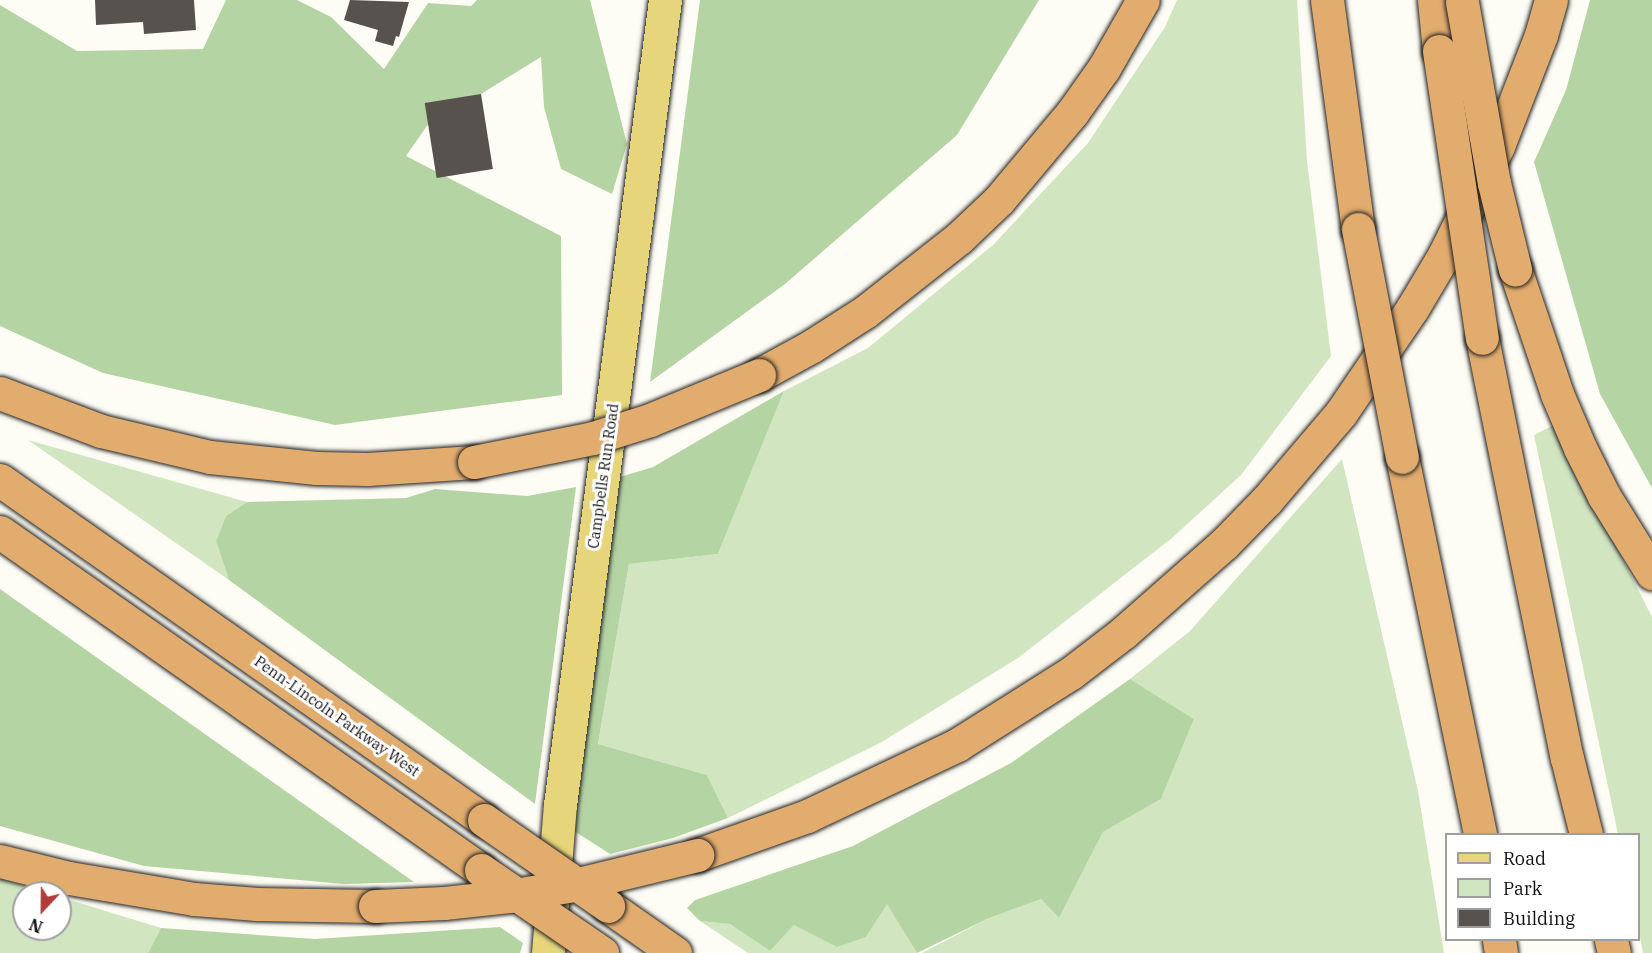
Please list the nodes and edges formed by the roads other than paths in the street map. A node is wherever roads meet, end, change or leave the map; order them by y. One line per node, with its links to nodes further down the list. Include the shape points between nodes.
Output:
1 (665, 0): 13 (main road, Campbells Run Road, via 563,783)
2 (1143, 0): 6 (highway, bridge, via 1072,114 959,238 865,312 812,346 759,375 650,420 592,438 474,462 316,468 210,457 101,431)
3 (1327, 0): 10 (highway, bridge, via 1358,229)
4 (1551, 0): 12 (highway, bridge, via 1498,146 1467,210 1423,291 1341,413 1267,501 1174,590 1124,633 957,745 861,793 697,855 520,894 375,906 257,904 194,899 69,878)
5 (1452, 1): 9 (highway, bridge, via 1515,268 1557,394 1604,496); 11 (highway, bridge, via 1439,51 1482,338)
6 (0, 393)
7 (0, 480): 15 (highway, Penn-Lincoln Parkway West, bridge)
8 (0, 532): 14 (highway, bridge)
9 (1652, 573)
10 (1480, 833)
11 (1586, 833)
12 (0, 861)
13 (548, 953)
14 (602, 953)
15 (675, 953)

